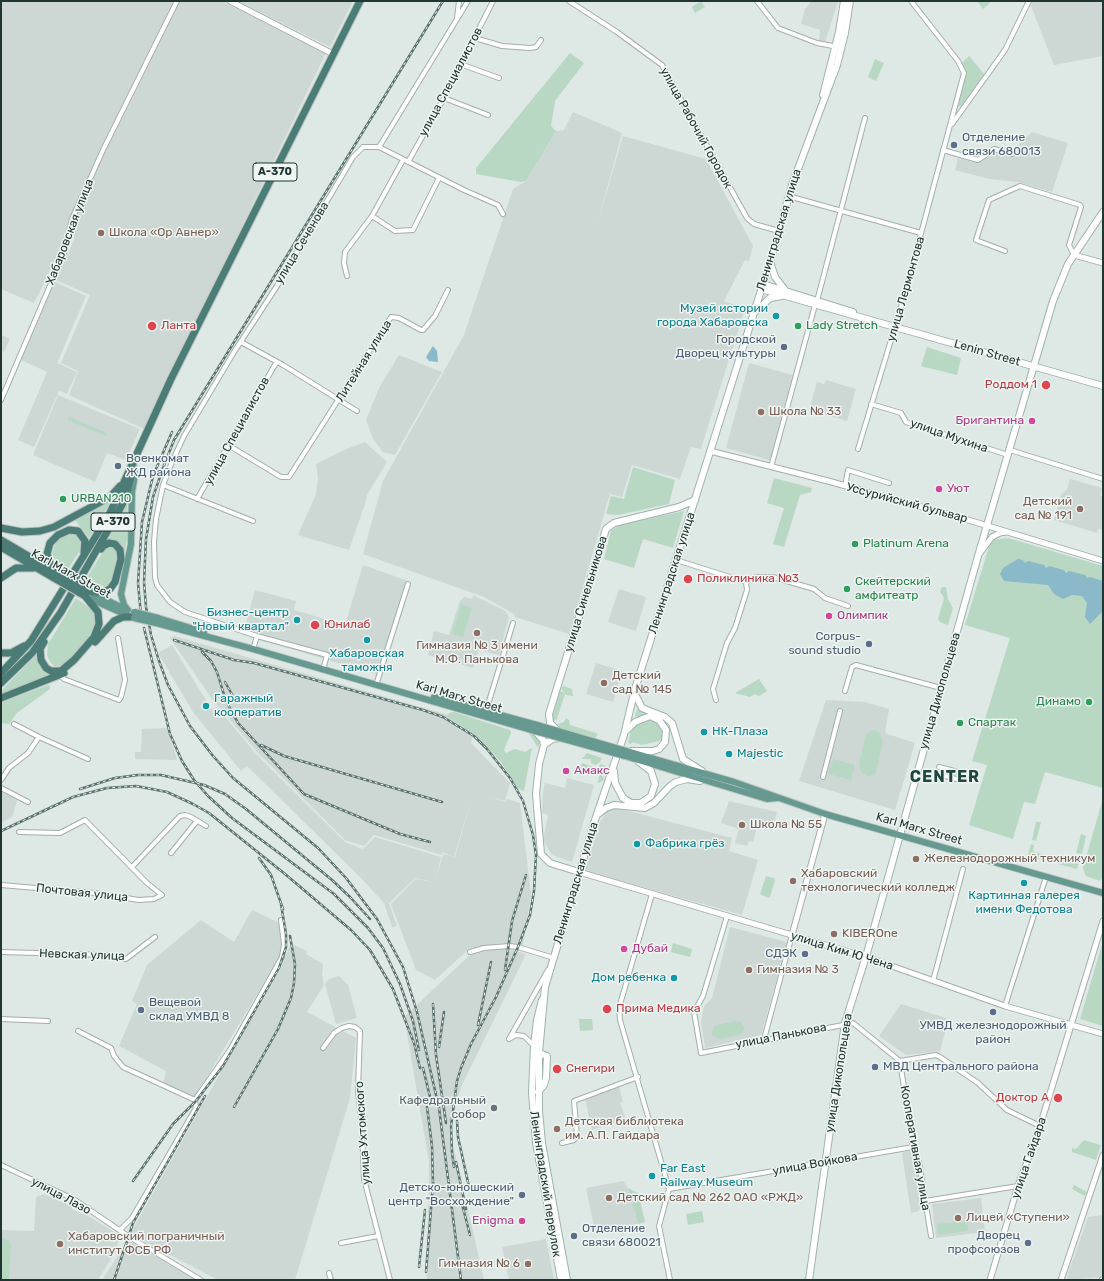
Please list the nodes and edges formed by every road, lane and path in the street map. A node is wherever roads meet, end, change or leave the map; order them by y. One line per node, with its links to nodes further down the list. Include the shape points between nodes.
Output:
1 (177, 1): 51 (street, Хабаровская улица, via 75,212 64,253)
2 (230, 1): 17 (street)
3 (360, 1): 17 (highway, А-370)
4 (459, 1): 13 (street)
5 (468, 1): 13 (street)
6 (493, 1): 14 (street, улица Специалистов)
7 (569, 1): 34 (street, улица Рабочий Городок, via 617,32 664,68 747,218 754,224)
8 (757, 1): 16 (street, via 778,28 817,43)
9 (844, 1): 16 (main road)
10 (850, 1): 16 (main road)
11 (911, 1): 23 (street, улица Лермонтова, via 958,61 964,74)
12 (1029, 1): 23 (street, улица Лермонтова, via 1005,50)
13 (456, 19): 24 (street)
14 (475, 38): 15 (street, via 502,46 530,48 536,47); 18 (street, улица Специалистов)
15 (541, 40)
16 (839, 48): 29 (main road, Ленинградская улица)
17 (333, 54): 59 (highway, А-370, via 174,373)
18 (460, 64): 19 (street); 20 (street, улица Специалистов)
19 (499, 78)
20 (444, 98): 21 (street); 27 (street, улица Специалистов)
21 (488, 115)
22 (865, 118): 30 (street)
23 (949, 127): 25 (street, улица Лермонтова)
24 (379, 148): 27 (street); 47 (street, улица Сеченова, via 363,147 353,157 277,286)
25 (943, 150): 26 (street, via 978,160 994,149); 35 (street, улица Лермонтова)
26 (1012, 154)
27 (405, 161): 28 (street); 33 (street, улица Специалистов)
28 (439, 178): 32 (street, via 498,205); 33 (street, via 413,230 395,231)
29 (788, 196): 30 (street); 34 (main road, Ленинградская улица)
30 (840, 210): 35 (street); 44 (street)
31 (1103, 212): 37 (main road, улица Дикопольцева)
32 (503, 214)
33 (372, 216): 40 (street, улица Специалистов, via 345,252)
34 (779, 231): 38 (main road, Ленинградская улица)
35 (922, 233): 46 (street, улица Лермонтова)
36 (1005, 251): 37 (street, via 976,240 990,199 1020,186 1078,203 1081,207 1069,245)
37 (1074, 255): 39 (street); 49 (main road, улица Дикопольцева, via 1058,285)
38 (770, 262): 41 (main road, Ленинградская улица); 43 (main road, via 778,283)
39 (1103, 263)
40 (347, 276)
41 (762, 286): 43 (main road, Lenin Street); 45 (main road, Ленинградская улица)
42 (448, 290): 52 (street, Литейная улица, via 435,316 423,330 399,318 391,317)
43 (786, 294): 44 (main road, Lenin Street); 45 (main road, via 770,298)
44 (816, 303): 46 (main road, Lenin Street); 60 (street)
45 (752, 315): 57 (main road, Ленинградская улица)
46 (896, 327): 49 (main road, Lenin Street); 53 (street, улица Лермонтова)
47 (240, 342): 48 (street); 63 (street, улица Сеченова, via 184,436)
48 (276, 363): 52 (street); 55 (street, улица Специалистов)
49 (1034, 366): 50 (main road, Lenin Street); 58 (main road, улица Дикопольцева)
50 (1103, 386)
51 (1, 400)
52 (339, 400): 54 (street); 55 (street, Литейная улица, via 287,479)
53 (871, 404): 56 (street, улица Лермонтова); 58 (street, улица Мухина, via 901,413 906,422)
54 (357, 411)
55 (228, 445): 65 (street, улица Специалистов)
56 (858, 450)
57 (710, 451): 60 (street, Уссурийский бульвар); 66 (main road, Ленинградская улица)
58 (1009, 452): 61 (street, улица Мухина); 70 (main road, улица Дикопольцева)
59 (133, 463): 71 (highway, via 118,491 70,519 40,531 22,532); 76 (highway, А-370, via 109,515); 81 (highway, А-370, via 125,499); 88 (main road, via 135,475 132,492 131,544 121,594 124,605)
60 (772, 467): 64 (street, Уссурийский бульвар)
61 (1103, 479)
62 (889, 483): 64 (street, via 848,470)
63 (163, 486): 65 (street); 91 (street, улица Сеченова, via 154,542 155,577 160,590 170,602 185,612)
64 (845, 486): 70 (street, Уссурийский бульвар)
65 (197, 499): 69 (street)
66 (695, 500): 67 (main road, улица Синельникова); 68 (main road, Ленинградская улица)
67 (679, 507): 68 (main road); 108 (main road, улица Синельникова, via 614,523 606,529)
68 (690, 515): 77 (main road, Ленинградская улица)
69 (253, 521)
70 (987, 525): 72 (street, Уссурийский бульвар); 75 (main road, улица Дикопольцева)
71 (1, 528)
72 (1009, 532): 75 (street, via 992,537); 78 (street, Уссурийский бульвар)
73 (1, 540): 80 (highway)
74 (1, 547): 79 (highway, Karl Marx Street)
75 (978, 556): 101 (main road, улица Дикопольцева)
76 (83, 559): 80 (highway, via 86,546 82,535 74,530 58,535 50,543 47,554); 93 (highway, А-370)
77 (676, 560): 83 (street); 102 (main road, Ленинградская улица)
78 (1103, 561)
79 (41, 571): 80 (highway, Karl Marx Street); 82 (highway, via 28,567 19,568)
80 (56, 576): 85 (highway, bridge)
81 (82, 577): 85 (highway, via 103,546 109,543 118,546 122,554 113,586 102,593); 87 (highway, А-370)
82 (1, 578)
83 (746, 582): 86 (street, via 756,578 773,577 814,589 825,598); 105 (street, via 747,590 740,613 713,689)
84 (408, 584): 99 (street)
85 (87, 594): 87 (highway, via 98,612 98,631 68,667 62,671 51,671 40,660 40,649); 88 (main road)
86 (848, 606)
87 (61, 612): 100 (highway, А-370, via 32,653)
88 (132, 614): 89 (main road, bridge); 98 (highway, via 112,623 77,663)
89 (157, 621): 94 (main road, Karl Marx Street); 111 (main road, Karl Marx Street)
90 (513, 623): 106 (street)
91 (257, 636): 94 (street); 96 (street, улица Сеченова, via 327,655)
92 (118, 638): 98 (street, via 125,680 119,700 64,679)
93 (30, 641): 95 (highway, via 11,653); 97 (highway, А-370)
94 (254, 646): 96 (main road, Karl Marx Street)
95 (1, 653)
96 (324, 666): 99 (main road, Karl Marx Street)
97 (1, 673)
98 (60, 675): 104 (highway)
99 (378, 682): 106 (main road, Karl Marx Street)
100 (1, 683)
101 (941, 688): 103 (street, via 856,665 852,667); 137 (main road, улица Дикопольцева)
102 (635, 690): 109 (main road, via 640,706); 113 (main road, Ленинградская улица)
103 (845, 691)
104 (1, 698)
105 (716, 700)
106 (486, 711): 111 (main road, Karl Marx Street)
107 (840, 711): 124 (street)
108 (549, 714): 111 (main road, via 545,722); 112 (main road, via 550,723)
109 (652, 715): 113 (main road, via 635,722); 117 (main road, via 661,721 665,728 667,737 664,744 653,751); 122 (main road, via 665,717 672,723 683,759)
110 (14, 724): 114 (street)
111 (536, 728): 112 (main road, bridge); 115 (main road, Karl Marx Street, bridge); 116 (main road)
112 (557, 730): 117 (main road, bridge)
113 (624, 735): 120 (main road, Ленинградская улица)
114 (39, 737): 118 (street); 126 (street, via 28,753 9,768)
115 (560, 738): 116 (main road, via 552,739); 117 (main road, Karl Marx Street, bridge)
116 (544, 745): 141 (main road, via 536,794 540,851 547,862)
117 (625, 754): 122 (main road, Karl Marx Street); 127 (main road, Karl Marx Street); 131 (main road, via 645,765 651,771 654,781 654,789 649,798 641,803)
118 (88, 759)
119 (939, 767): 121 (street)
120 (614, 768): 131 (main road, via 617,789); 133 (main road, Ленинградская улица)
121 (949, 770): 125 (street); 125 (street, via 962,774 960,780)
122 (702, 772): 129 (main road, Karl Marx Street, via 769,793)
123 (937, 774): 125 (street)
124 (823, 777)
125 (947, 777)
126 (1, 780)
127 (718, 784): 129 (main road, Karl Marx Street, via 767,799); 131 (main road, via 681,780 672,784 648,807 637,808)
128 (1, 788): 130 (street)
129 (777, 798): 132 (main road, Karl Marx Street)
130 (28, 802)
131 (627, 804): 133 (main road, via 609,806)
132 (825, 814): 137 (main road, Karl Marx Street); 149 (street)
133 (596, 818): 141 (main road, Ленинградская улица)
134 (197, 821): 135 (street); 138 (street); 139 (street, via 185,815 178,817)
135 (206, 826)
136 (19, 832): 139 (street, via 60,833 86,820)
137 (900, 835): 142 (main road, Karl Marx Street); 153 (main road, улица Дикопольцева)
138 (171, 853)
139 (132, 867): 143 (street, Почтовая улица, via 162,895 154,899 139,900 95,893)
140 (963, 869): 155 (street)
141 (580, 872): 145 (street, улица Ким Ю Чена); 154 (main road, Ленинградская улица)
142 (1046, 876): 144 (main road, Karl Marx Street); 158 (street)
143 (1, 885)
144 (1103, 893)
145 (652, 894): 146 (street, улица Ким Ю Чена); 169 (street, via 619,1008 620,1020)
146 (727, 916): 149 (street, улица Ким Ю Чена); 165 (street, улица Панькова, via 703,996 694,1012 701,1053)
147 (281, 920): 170 (street, via 284,944 282,957 230,1050)
148 (1103, 921): 162 (street, улица Гайдара)
149 (792, 935): 153 (street, улица Ким Ю Чена); 165 (street)
150 (155, 937): 151 (street, Невская улица, via 126,959 109,955)
151 (1, 952)
152 (470, 952): 154 (street, via 509,946)
153 (866, 957): 155 (street, улица Ким Ю Чена); 161 (main road, улица Дикопольцева)
154 (553, 960): 156 (main road, Ленинградский переулок); 157 (street, Ленинградская улица)
155 (933, 980): 158 (street, улица Ким Ю Чена)
156 (545, 990): 157 (street); 166 (main road, Ленинградский переулок, via 536,1020); 189 (main road, Ленинградский переулок, via 538,1092 542,1143)
157 (531, 1000): 166 (street, Ленинградская улица, via 509,1039 522,1035)
158 (1005, 1006): 162 (street, улица Ким Ю Чена)
159 (1, 1019): 160 (street)
160 (48, 1021)
161 (844, 1023): 165 (street, улица Панькова); 168 (street, via 853,1023); 175 (main road, улица Дикопольцева)
162 (1072, 1024): 164 (street, улица Ким Ю Чена); 171 (street, улица Гайдара)
163 (78, 1031): 170 (street, via 111,1048 123,1067)
164 (1103, 1034)
165 (764, 1039)
166 (534, 1046): 188 (main road, Ленинградский переулок, via 532,1093 536,1139)
167 (323, 1048): 181 (street, улица Ухтомского, via 334,1033 342,1028 349,1026 360,1031 358,1090 364,1179)
168 (900, 1061): 171 (street, via 936,1055 978,1083 1007,1110); 173 (street, Кооперативная улица)
169 (638, 1077): 172 (street, via 574,1101 577,1136 574,1140); 178 (street)
170 (195, 1100): 180 (street, via 196,1108 132,1218)
171 (1040, 1126): 177 (street, улица Гайдара)
172 (562, 1143)
173 (913, 1147): 175 (street, улица Войкова); 179 (street, Кооперативная улица, via 919,1162)
174 (1103, 1155): 193 (street)
175 (825, 1163): 178 (street, улица Войкова); 191 (main road, улица Дикопольцева)
176 (1, 1165): 180 (street, улица Лазо, via 75,1200)
177 (1018, 1186): 179 (street); 192 (street, улица Гайдара)
178 (669, 1189): 190 (street, via 659,1226)
179 (925, 1201): 182 (street, Кооперативная улица)
180 (120, 1230): 185 (street, улица Лазо)
181 (378, 1236): 183 (street); 187 (street, улица Ухтомского)
182 (930, 1236)
183 (341, 1243)
184 (329, 1273): 186 (street)
185 (201, 1280)
186 (331, 1280)
187 (390, 1280)
188 (561, 1280)
189 (567, 1280)
190 (670, 1280)
191 (809, 1280)
192 (990, 1280)
193 (1061, 1280)

